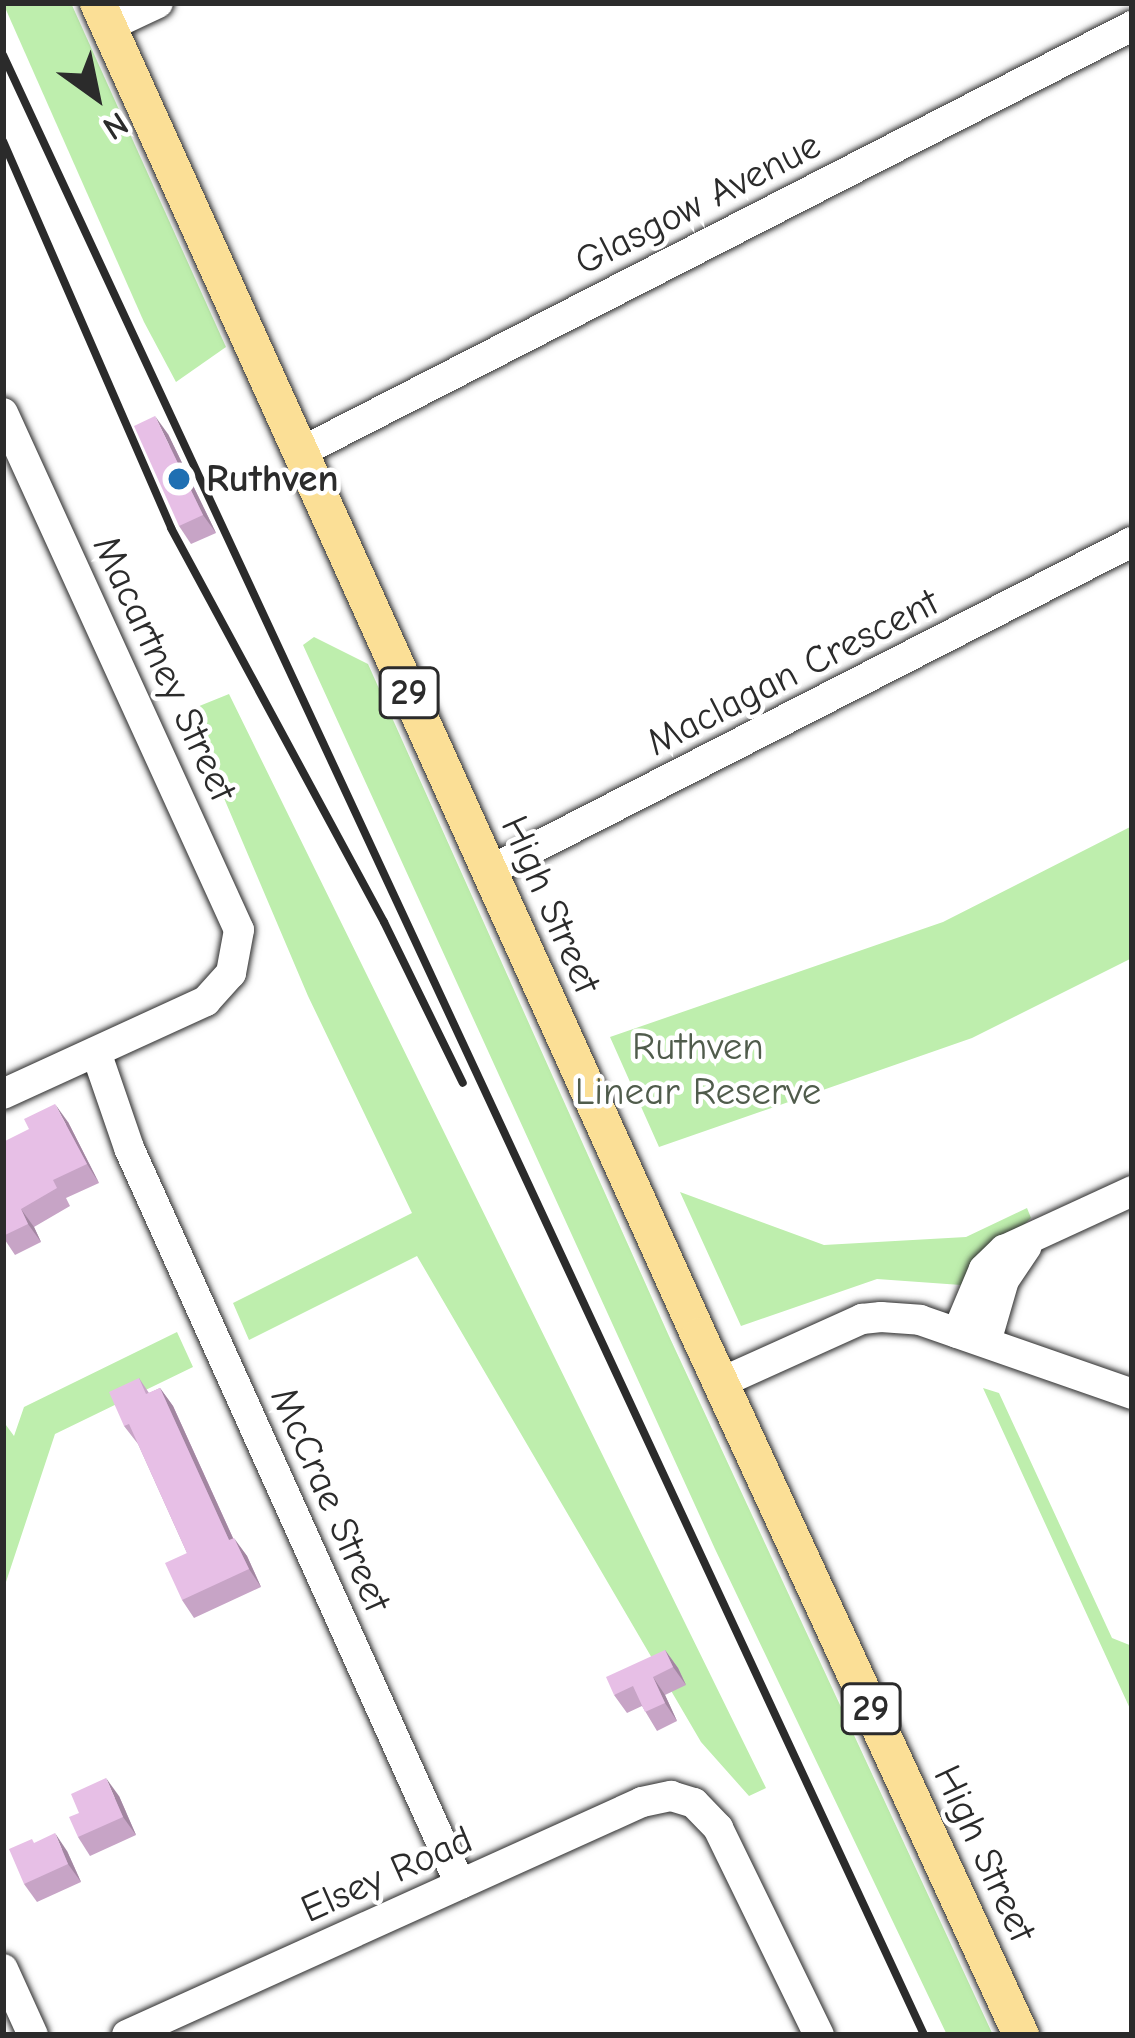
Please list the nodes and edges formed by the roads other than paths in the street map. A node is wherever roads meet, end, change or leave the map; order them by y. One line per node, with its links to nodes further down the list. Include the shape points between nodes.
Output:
1 (158, 3): 2 (street)
2 (104, 15): 5 (main road, High Street / 29)
3 (1132, 26): 5 (street, Glasgow Avenue)
4 (3, 413): 8 (street, Macartney Street, via 236,917 236,962 206,1001)
5 (301, 452): 7 (main road, High Street / 29)
6 (1132, 542): 7 (street, Maclagan Crescent)
7 (489, 872): 12 (main road, High Street / 29)
8 (86, 1056): 9 (street); 14 (street, McCrae Street)
9 (3, 1094)
10 (1132, 1190): 11 (street, via 1019,1252)
11 (971, 1338): 12 (street, via 920,1320 862,1319); 13 (street)
12 (720, 1383): 19 (main road, High Street / 29)
13 (1132, 1394)
14 (460, 1885): 17 (street, Elsey Road); 18 (street, Elsey Road, via 642,1802 682,1797 705,1813 732,1853)
15 (3, 1969): 16 (street)
16 (33, 2035)
17 (127, 2035)
18 (819, 2035)
19 (1021, 2035)

